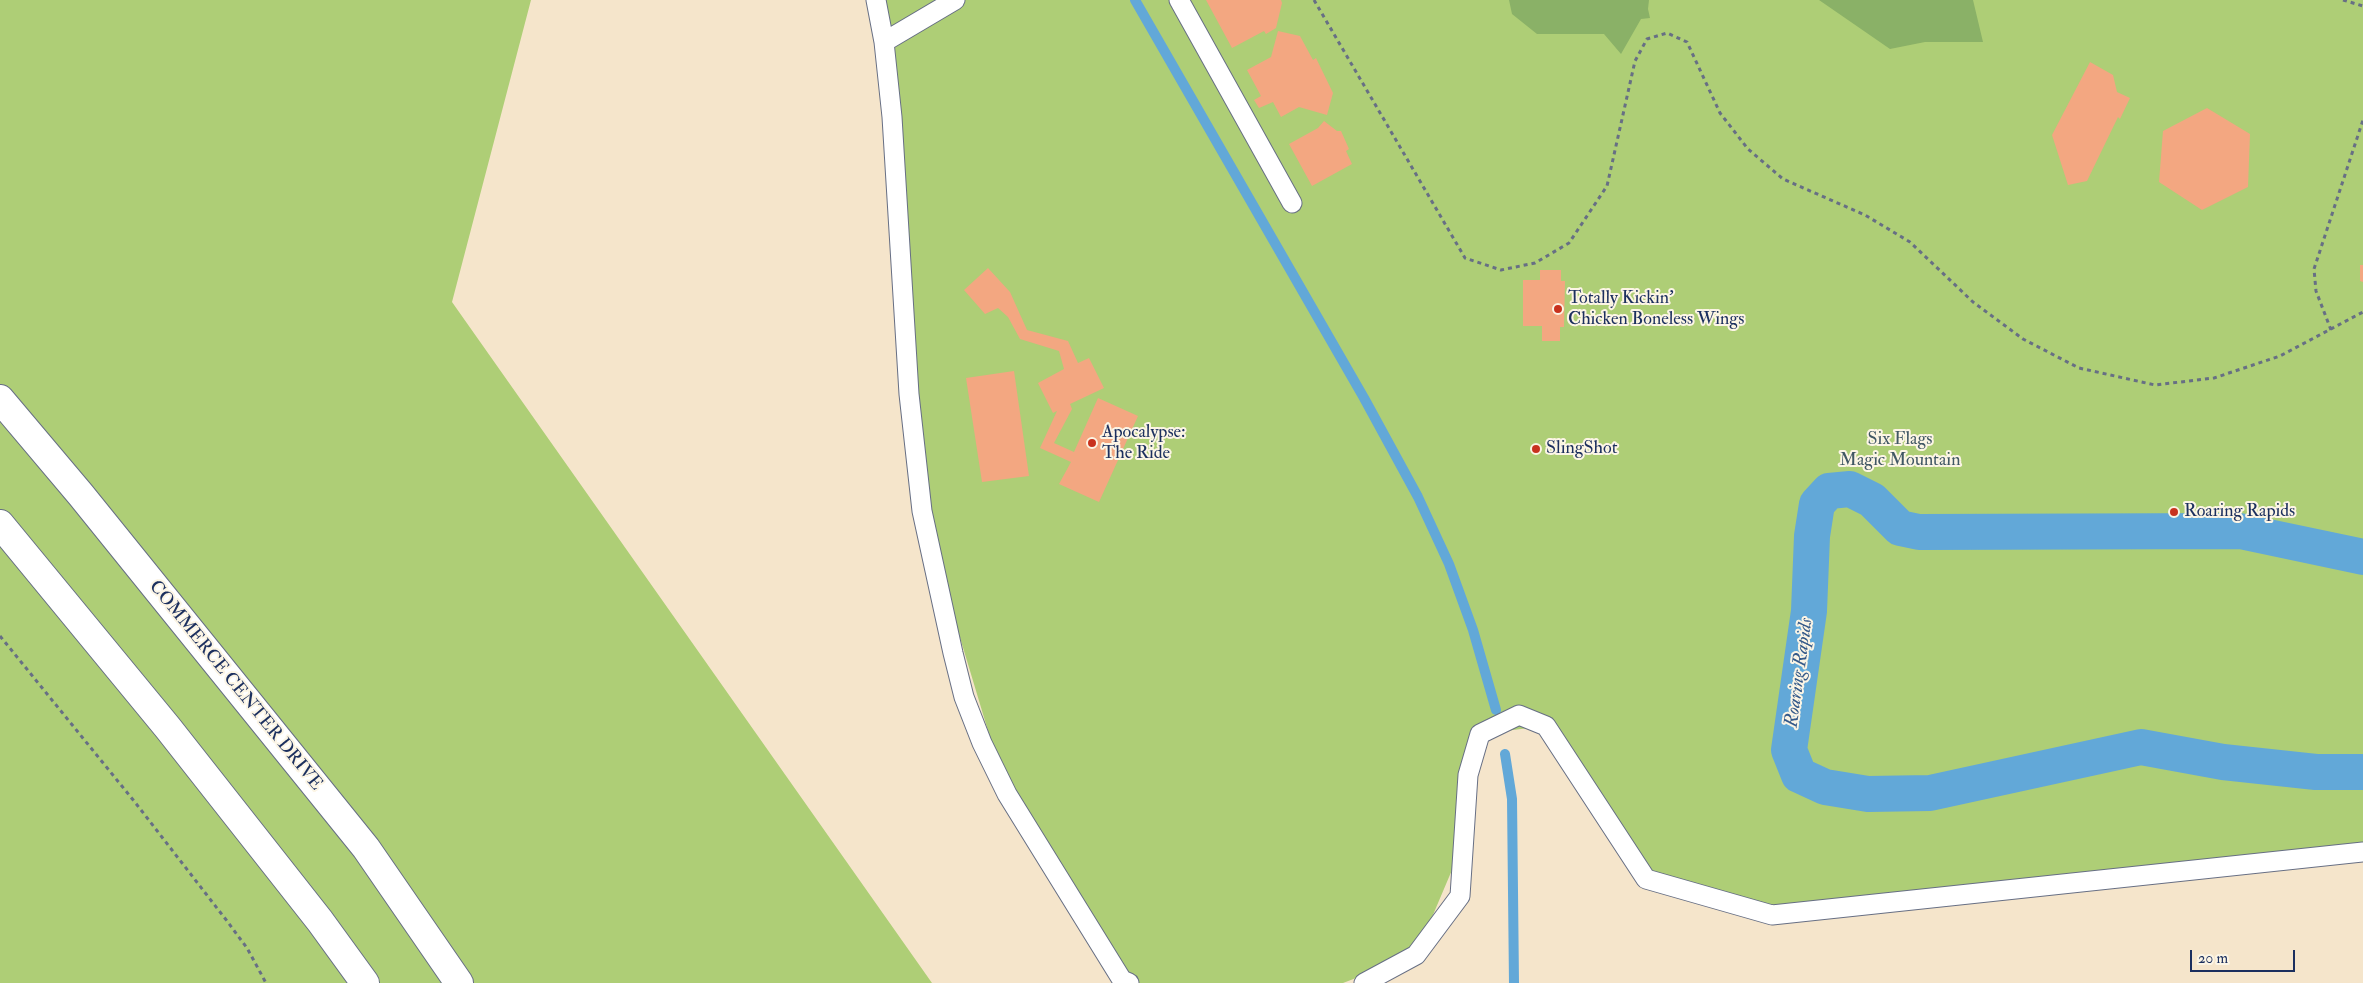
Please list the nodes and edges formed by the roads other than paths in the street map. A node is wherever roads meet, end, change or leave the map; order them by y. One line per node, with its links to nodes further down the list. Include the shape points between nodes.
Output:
1 (876, 0): 4 (lane)
2 (955, 0): 4 (lane)
3 (1179, 0): 5 (lane)
4 (884, 42): 11 (lane, via 892,118 909,394 922,511 964,698 1007,794 1122,980)
5 (1292, 203)
6 (0, 399): 10 (main road, COMMERCE CENTER DRIVE, via 366,848)
7 (0, 524): 9 (main road, via 168,728 320,920)
8 (2363, 852): 12 (lane, via 1772,915 1646,879 1546,726 1519,715 1480,734 1468,775 1460,896 1416,955)
9 (365, 983)
10 (459, 983)
11 (1130, 983)
12 (1364, 983)

